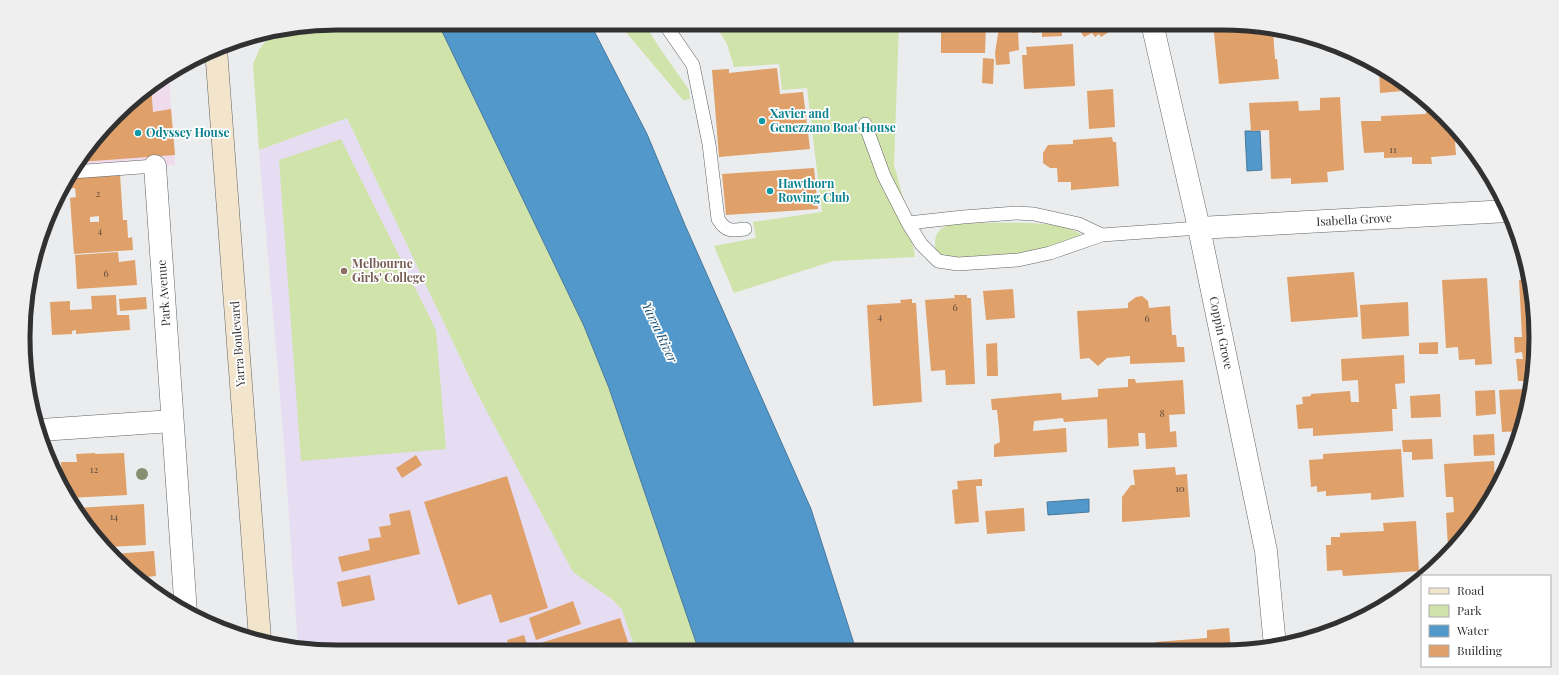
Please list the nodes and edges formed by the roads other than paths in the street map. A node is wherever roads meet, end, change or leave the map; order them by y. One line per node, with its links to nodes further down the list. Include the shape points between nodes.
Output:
1 (669, 30): 9 (lane, via 693,65 709,144 718,219 723,227 733,230)
2 (1154, 30): 10 (street, Coppin Grove)
3 (216, 55): 15 (main road, Yarra Boulevard)
4 (865, 124): 8 (lane, via 884,176)
5 (156, 166): 6 (lane); 12 (street, Park Avenue)
6 (79, 171)
7 (1502, 211): 10 (street, Isabella Grove)
8 (908, 223): 11 (lane, via 1016,213 1079,224); 11 (lane, via 921,244 938,261 958,264 1018,260 1050,254)
9 (745, 228)
10 (1199, 228): 11 (lane); 16 (street, Coppin Grove, via 1266,551)
11 (1102, 235)
12 (172, 421): 13 (street); 14 (street, Park Avenue)
13 (44, 430)
14 (185, 605)
15 (260, 635)
16 (1274, 640)

